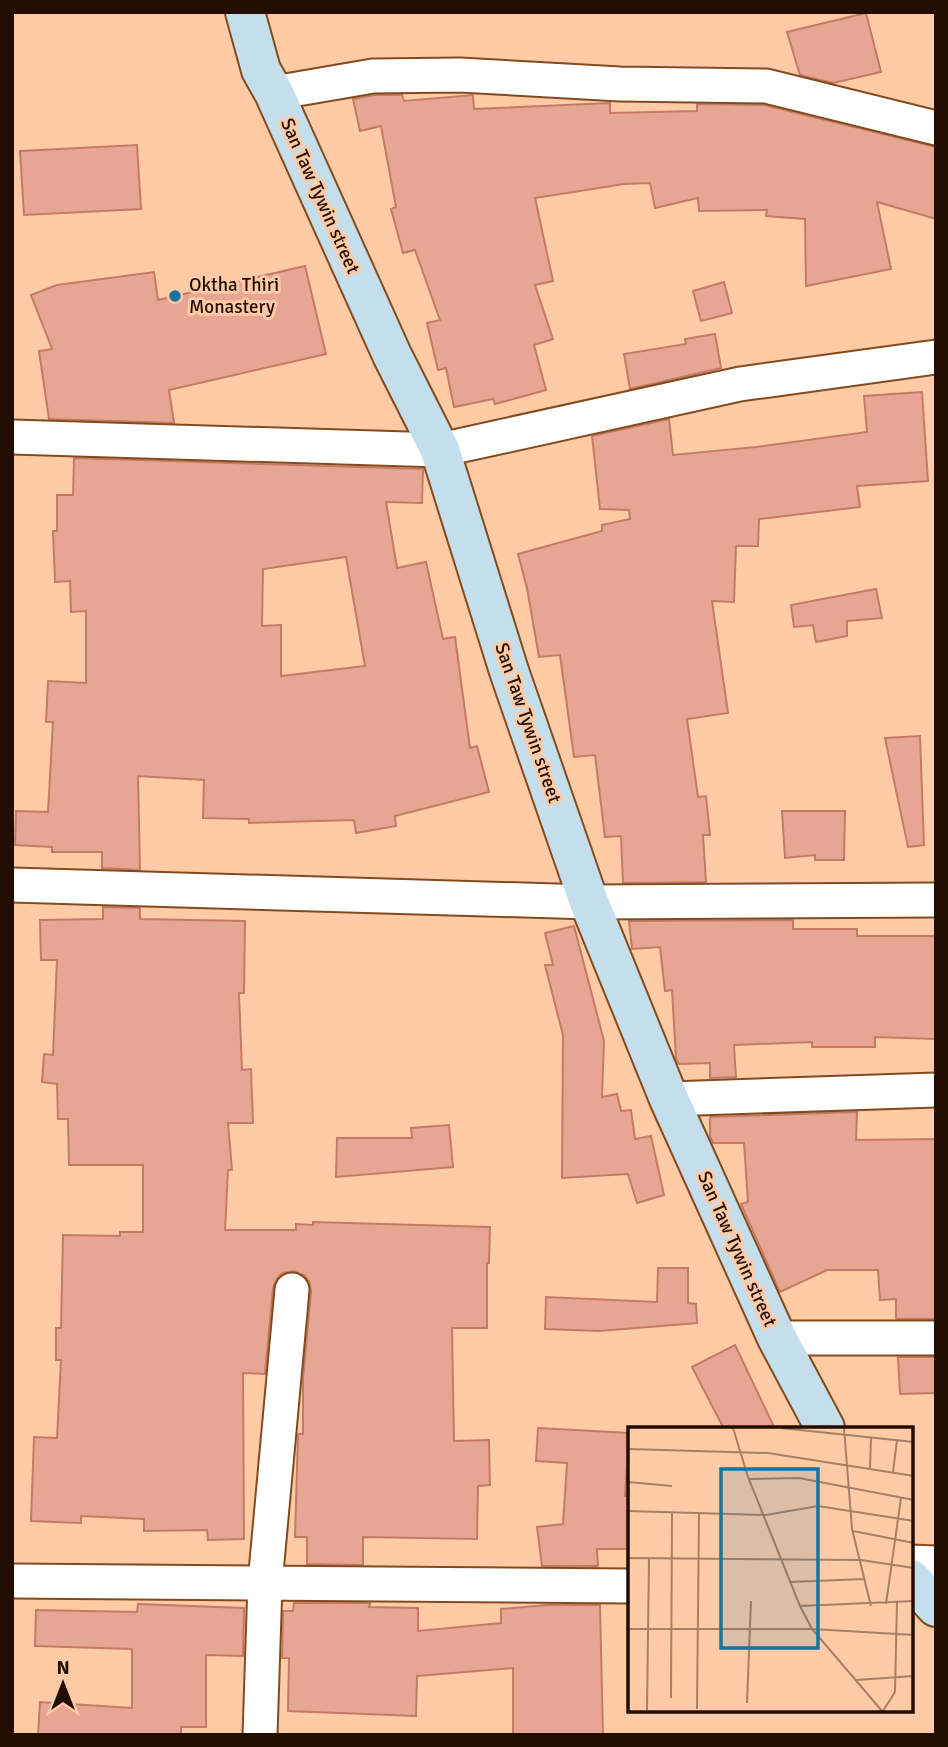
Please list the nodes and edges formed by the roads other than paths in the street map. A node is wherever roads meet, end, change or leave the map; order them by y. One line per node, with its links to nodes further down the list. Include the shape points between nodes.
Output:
1 (245, 12): 2 (street, San Taw Tywin street, via 261,70)
2 (274, 93): 3 (street, via 386,76 766,86); 6 (street, San Taw Tywin street)
3 (936, 128)
4 (936, 357): 6 (street, via 740,384)
5 (12, 437): 6 (street)
6 (440, 450): 9 (street, San Taw Tywin street, via 509,671)
7 (12, 885): 9 (street)
8 (936, 900): 9 (street)
9 (589, 902): 11 (street, San Taw Tywin street)
10 (936, 1090): 11 (street)
11 (669, 1098): 13 (street, San Taw Tywin street)
12 (292, 1290): 20 (street)
13 (777, 1338): 14 (street); 15 (street, San Taw Tywin street)
14 (936, 1338)
15 (824, 1427)
16 (913, 1562): 17 (street)
17 (936, 1563)
18 (12, 1581): 20 (street)
19 (913, 1581): 22 (street)
20 (265, 1583): 21 (street); 23 (street)
21 (628, 1586)
22 (936, 1607)
23 (260, 1735)

